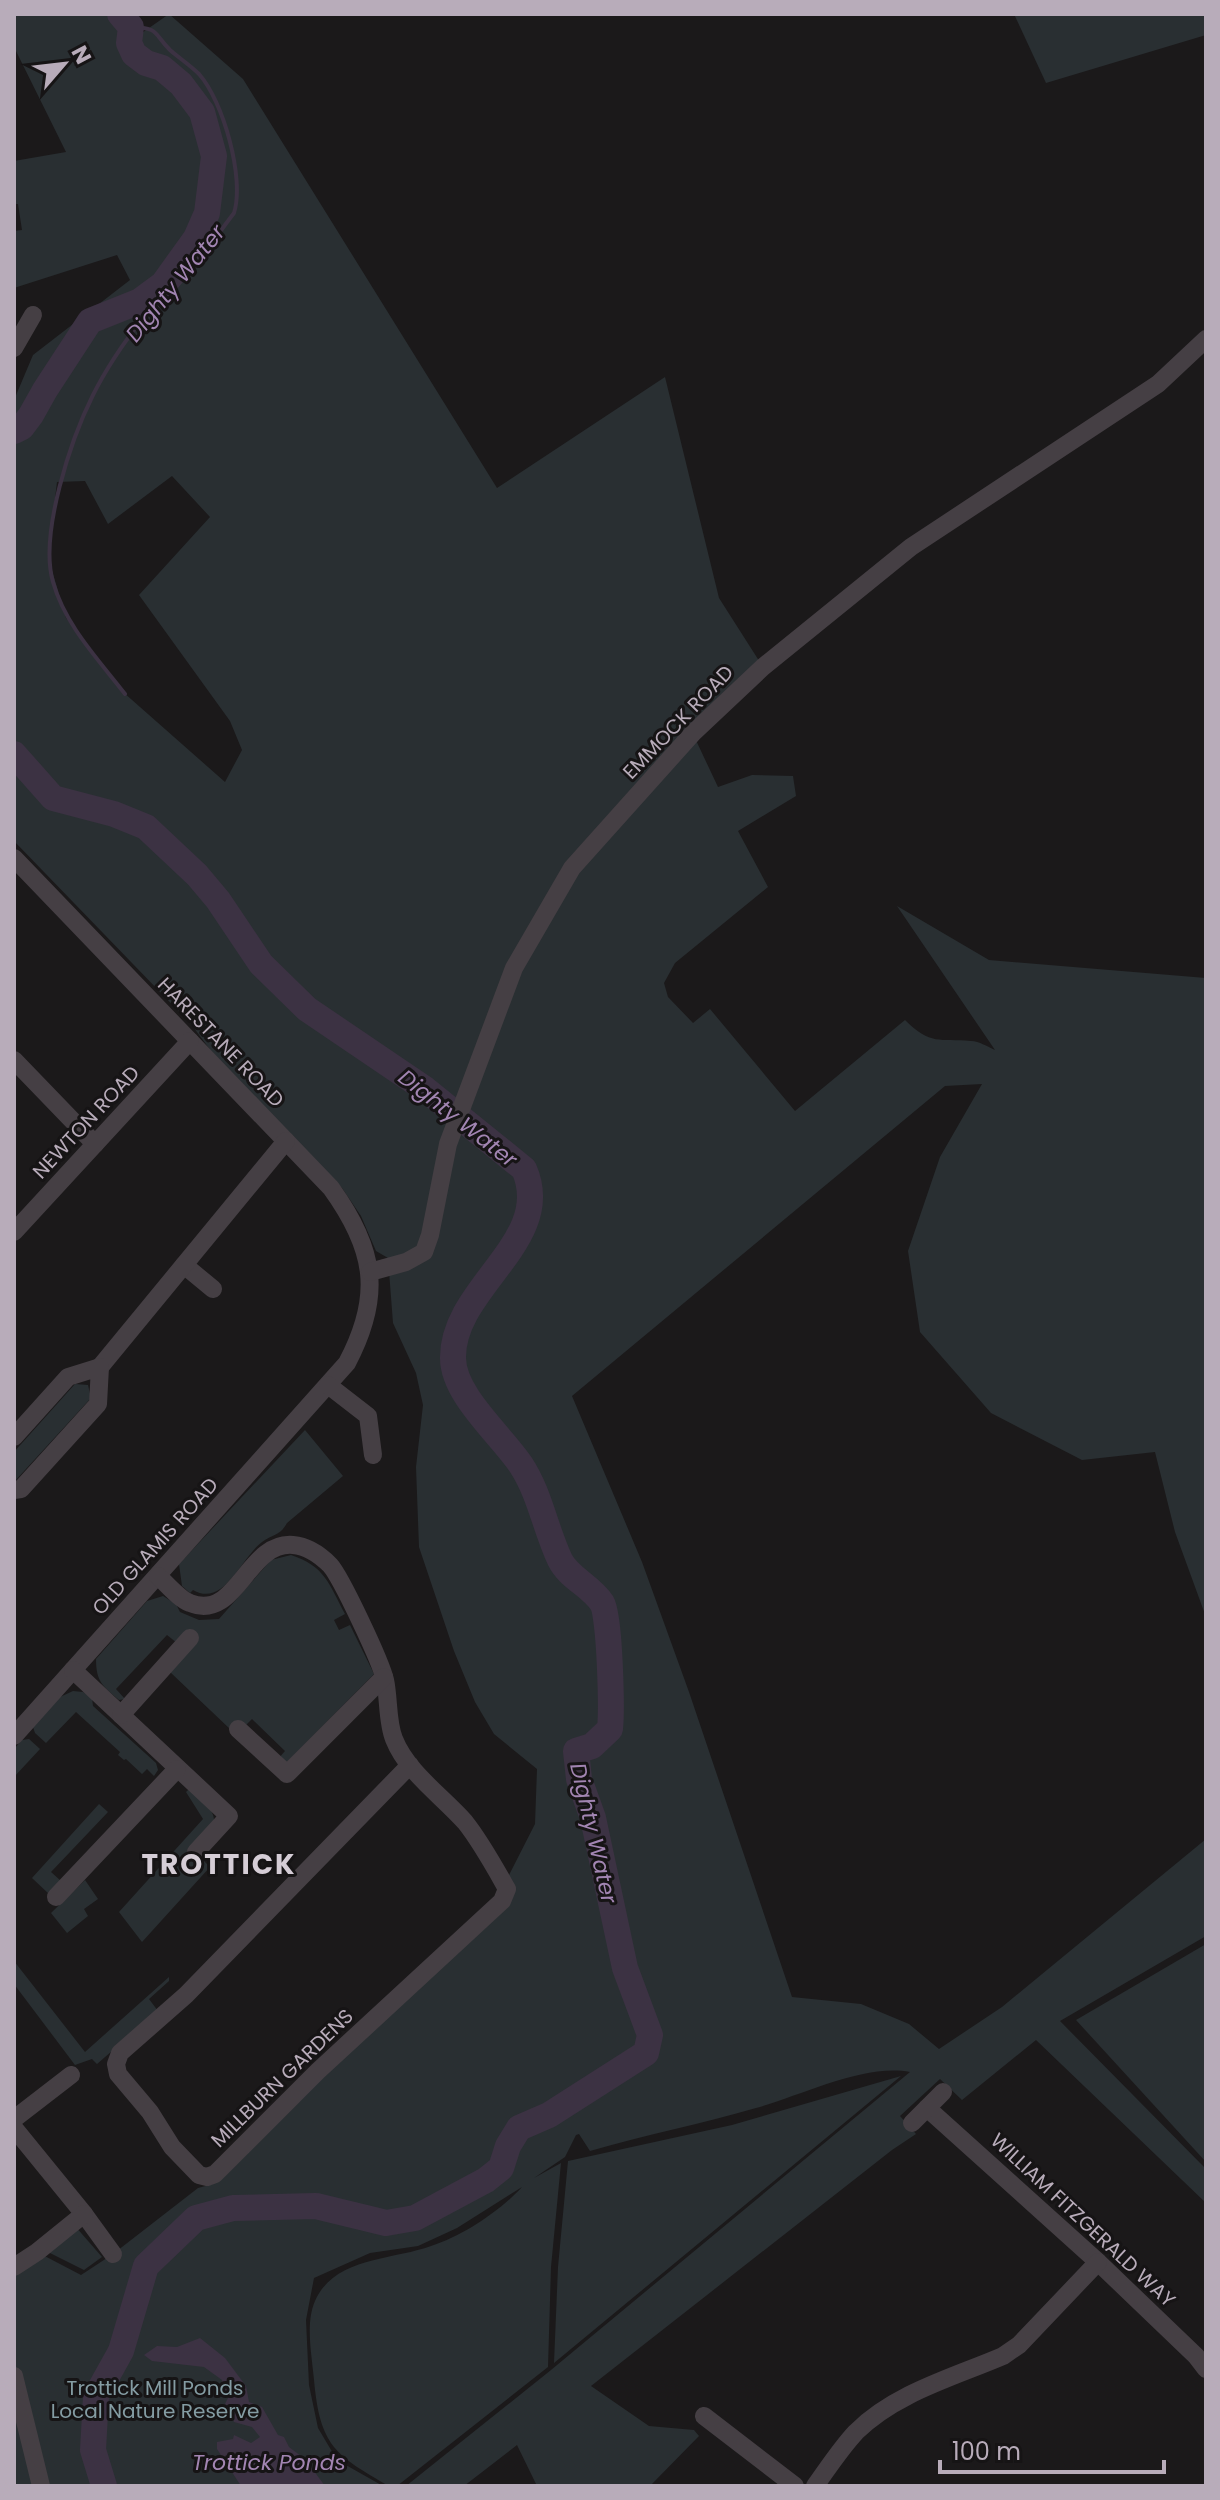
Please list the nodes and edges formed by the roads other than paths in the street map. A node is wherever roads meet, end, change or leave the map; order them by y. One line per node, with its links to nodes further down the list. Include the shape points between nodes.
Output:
1 (33, 315): 3 (street)
2 (1206, 339): 11 (street, EMMOCK ROAD, via 1158,384 911,547 763,667 693,733 572,868 514,968 448,1144 424,1252)
3 (14, 348)
4 (14, 858): 5 (street, HARESTANE ROAD)
5 (190, 1041): 7 (street, HARESTANE ROAD); 8 (street, NEWTON ROAD)
6 (14, 1060): 8 (street)
7 (286, 1141): 10 (street); 11 (street, HARESTANE ROAD, via 351,1216)
8 (95, 1144): 9 (street, NEWTON ROAD)
9 (14, 1232)
10 (184, 1265): 12 (street); 13 (street)
11 (370, 1272): 14 (street, OLD GLAMIS ROAD, via 361,1336)
12 (213, 1289)
13 (100, 1367): 15 (street, via 68,1377); 17 (street, via 98,1404 21,1489)
14 (328, 1385): 16 (street, via 368,1416); 18 (street, OLD GLAMIS ROAD)
15 (14, 1437)
16 (373, 1455)
17 (14, 1490)
18 (158, 1576): 20 (street, OLD GLAMIS ROAD); 21 (street, MILLBURN GARDENS, via 189,1603 208,1607 228,1596 259,1557 277,1547 294,1545 314,1552 332,1567)
19 (190, 1638): 22 (street)
20 (73, 1670): 22 (street); 24 (street, OLD GLAMIS ROAD)
21 (384, 1677): 23 (street, via 287,1774); 25 (street, MILLBURN GARDENS, via 394,1739)
22 (121, 1715): 26 (street)
23 (238, 1729)
24 (14, 1736)
25 (410, 1765): 25 (street, MILLBURN GARDENS, via 481,1845 507,1889 502,1901 215,2174 199,2175 118,2074 120,2053 186,1995)
26 (177, 1769): 27 (street, via 229,1816); 28 (street)
27 (196, 1852)
28 (56, 1897)
29 (71, 2075): 32 (street)
30 (943, 2092): 31 (street)
31 (927, 2108): 33 (street); 37 (street, WILLIAM FITZGERALD WAY)
32 (14, 2119)
33 (912, 2123)
34 (14, 2128): 35 (street)
35 (84, 2214): 36 (street); 38 (street)
36 (113, 2254)
37 (1098, 2262): 39 (street, WILLIAM FITZGERALD WAY); 44 (street, via 1019,2345 874,2417 855,2433)
38 (14, 2267)
39 (1206, 2369)
40 (14, 2376): 42 (street)
41 (704, 2416): 43 (street)
42 (41, 2486)
43 (795, 2486)
44 (815, 2486)

